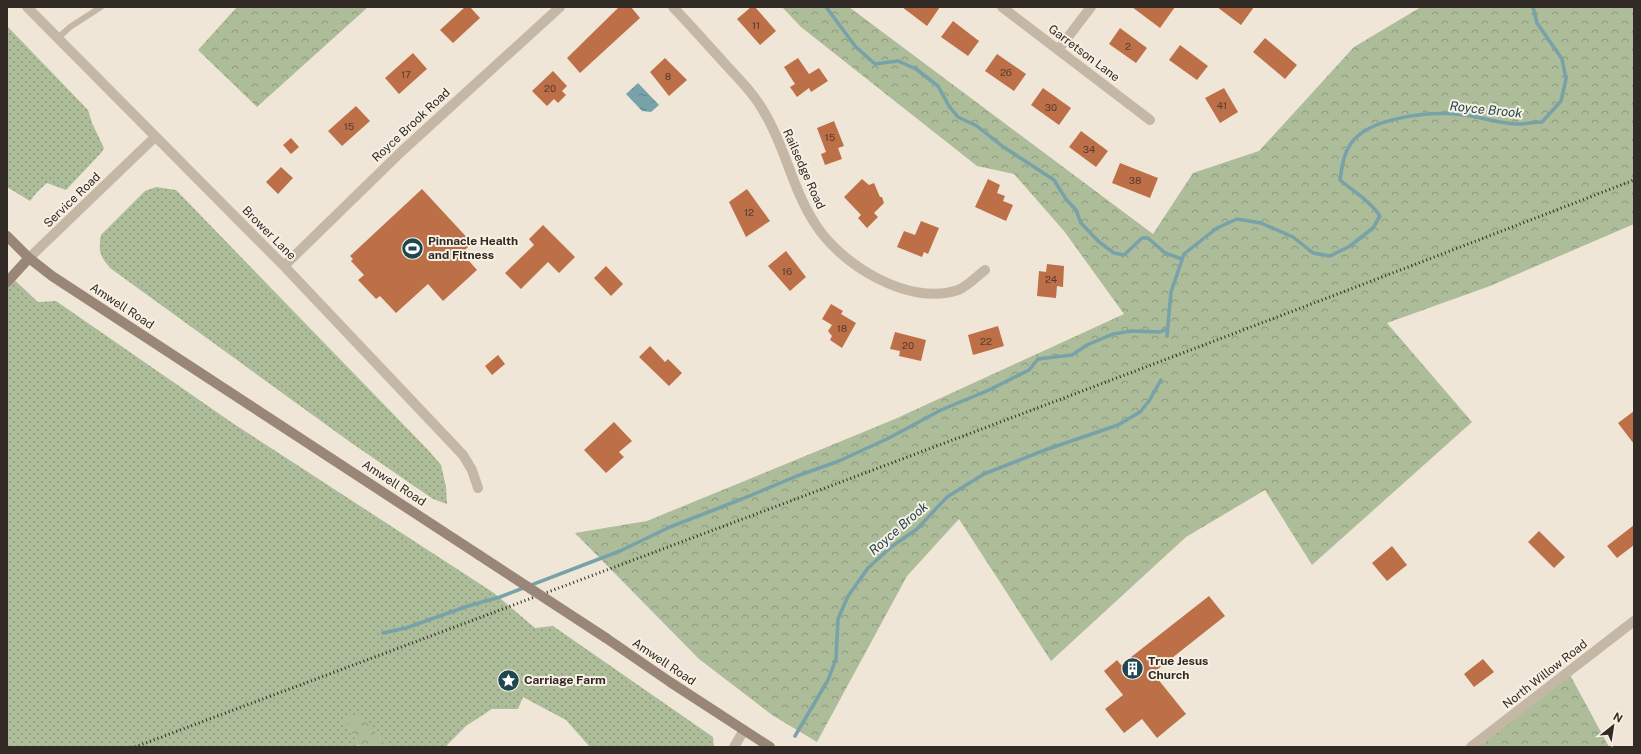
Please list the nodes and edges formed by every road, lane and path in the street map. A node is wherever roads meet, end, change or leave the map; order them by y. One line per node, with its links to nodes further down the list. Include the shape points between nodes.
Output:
1 (27, 7): 7 (street, Brower Lane)
2 (101, 7): 7 (lane)
3 (560, 7): 13 (street, Royce Brook Road, via 402,151)
4 (673, 7): 14 (street, Railsedge Road, via 754,96 776,134 799,194 814,223 851,261 869,274 894,285 917,292 938,294 960,289)
5 (1002, 7): 8 (street, Garretson Lane)
6 (1091, 7): 8 (street)
7 (58, 38): 10 (street, Brower Lane)
8 (1058, 50): 9 (street, Garretson Lane)
9 (1150, 120)
10 (155, 137): 12 (street, Service Road); 13 (street, Brower Lane)
11 (7, 236): 12 (main road, Amwell Road)
12 (30, 258): 15 (main road, Service Road); 18 (main road, Amwell Road, bridge, via 52,276)
13 (284, 266): 16 (street, Brower Lane, via 463,455)
14 (985, 270)
15 (7, 282)
16 (478, 488)
17 (1634, 621): 21 (street, North Willow Road)
18 (744, 730): 19 (street); 20 (main road, Amwell Road)
19 (734, 747)
20 (770, 747)
21 (1471, 747)

